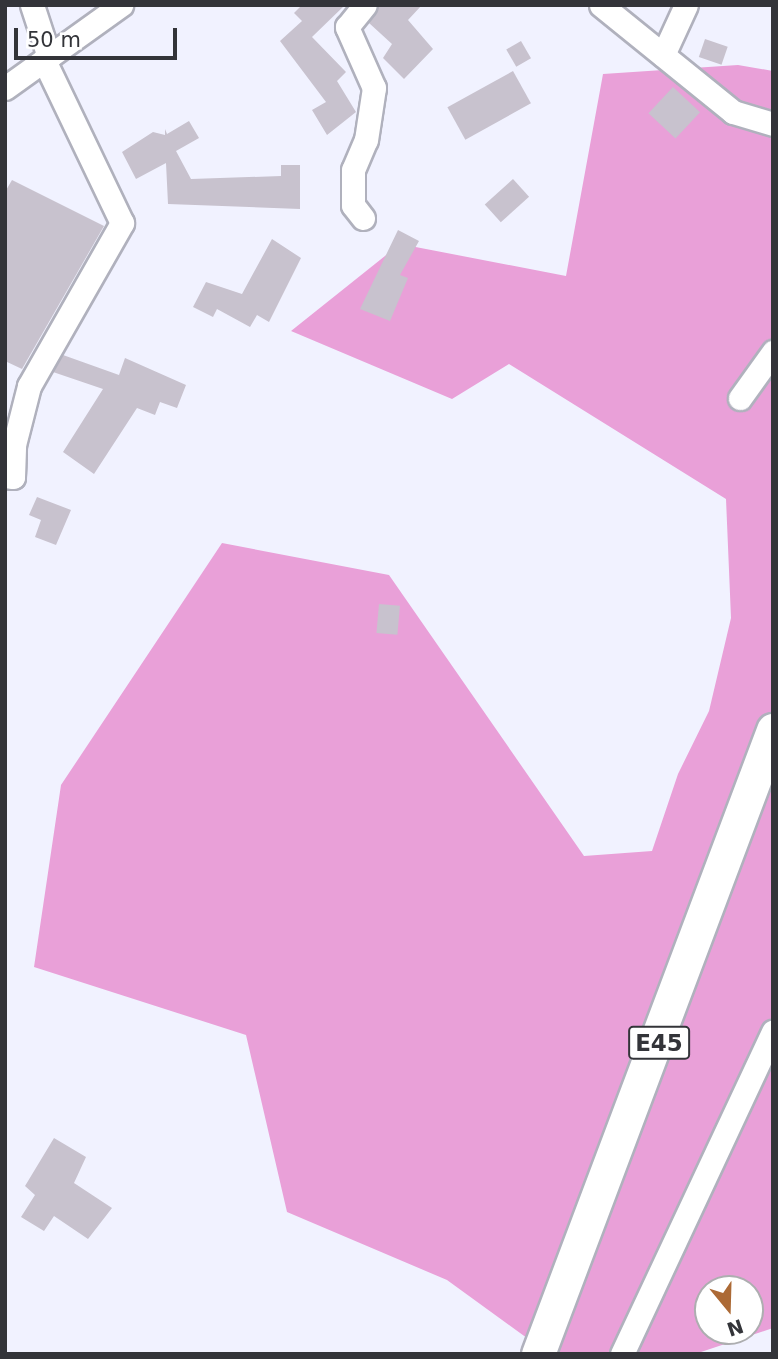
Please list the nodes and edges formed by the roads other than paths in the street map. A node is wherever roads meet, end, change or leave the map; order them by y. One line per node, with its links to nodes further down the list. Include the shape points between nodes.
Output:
1 (32, 5): 7 (street)
2 (121, 5): 7 (street)
3 (365, 5): 10 (street, via 347,27 374,88 366,140 353,170 353,205)
4 (601, 5): 6 (street)
5 (686, 5): 6 (street)
6 (663, 55): 9 (street, via 733,112)
7 (46, 58): 8 (street); 13 (street, via 122,223 29,386 14,445 13,477)
8 (5, 88)
9 (773, 124)
10 (363, 218)
11 (773, 352): 12 (street)
12 (740, 398)
13 (5, 476)
14 (773, 730): 16 (highway, E45)
15 (773, 1032): 17 (street)
16 (538, 1354)
17 (622, 1354)

